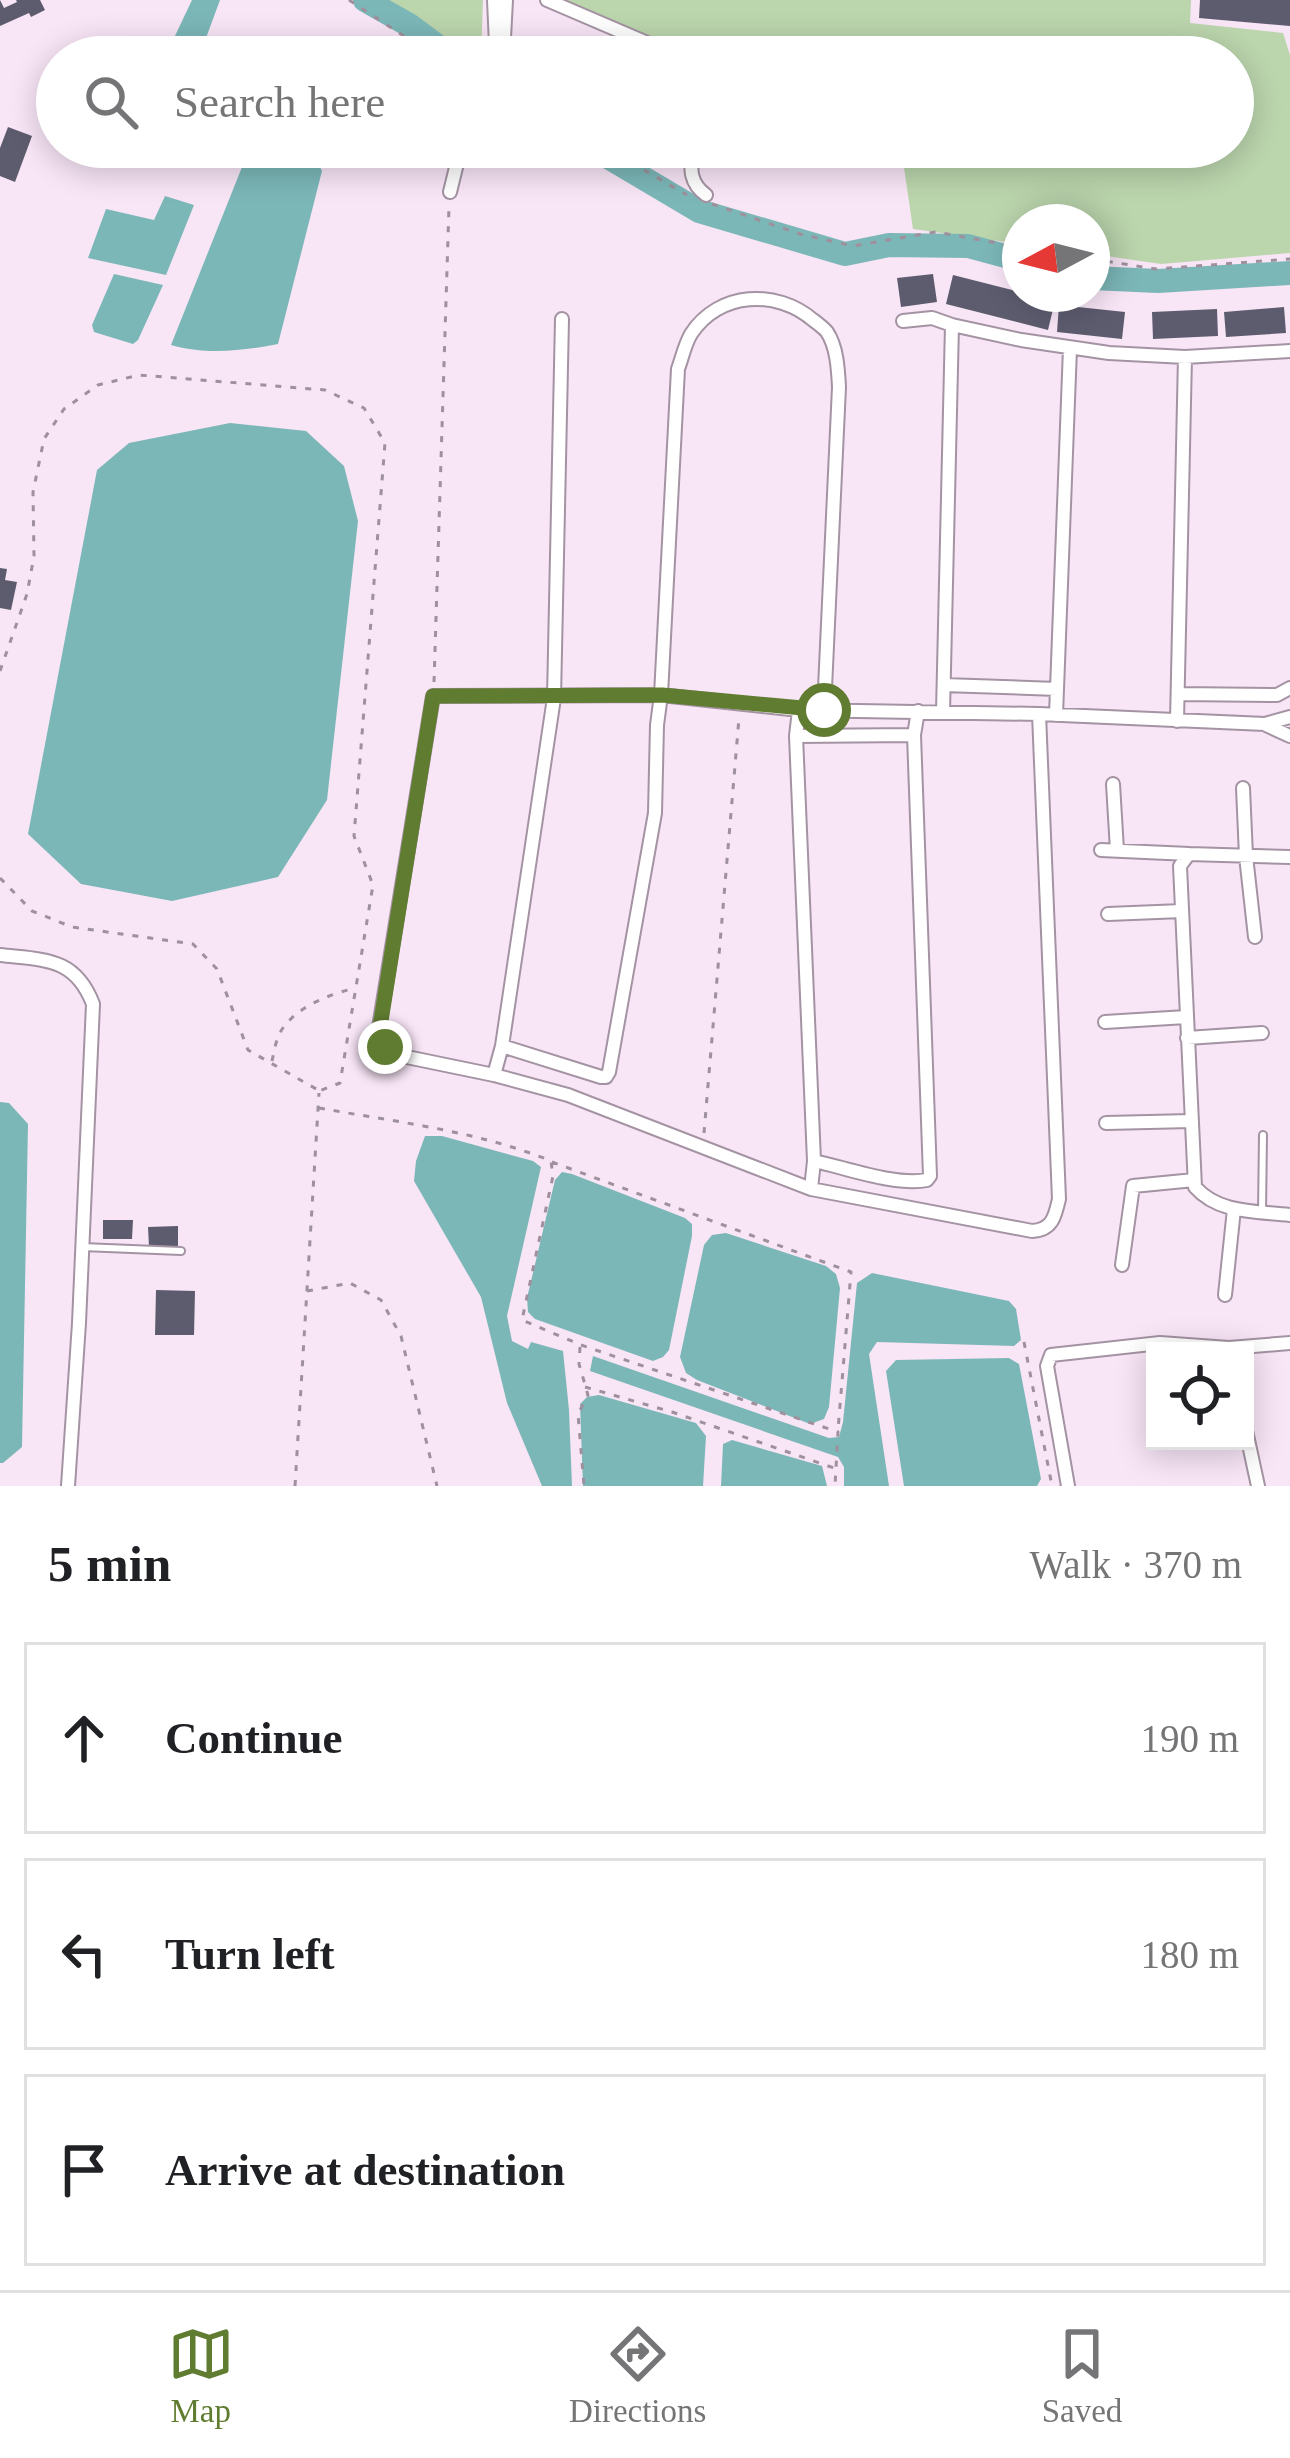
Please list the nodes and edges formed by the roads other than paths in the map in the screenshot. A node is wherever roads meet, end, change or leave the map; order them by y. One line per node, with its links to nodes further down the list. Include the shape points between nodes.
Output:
1 (494, 0): 4 (street)
2 (506, 0): 5 (street)
3 (547, 0): 6 (street)
4 (496, 36)
5 (504, 36)
6 (620, 36)
7 (455, 168): 9 (street)
8 (692, 168): 10 (street)
9 (450, 192)
10 (706, 195)
11 (562, 320): 22 (street)
12 (903, 322): 13 (street, via 932,317)
13 (952, 325): 14 (street); 17 (street)
14 (1070, 348): 16 (street); 19 (street)
15 (1290, 351): 16 (street)
16 (1185, 357): 20 (street)
17 (944, 685): 19 (street); 26 (street)
18 (1290, 688): 20 (street, via 1277,695)
19 (1058, 689): 28 (street)
20 (1178, 694): 30 (street)
21 (662, 695): 22 (street); 23 (street); 24 (street, via 678,369 691,334 711,313 769,297 799,307 827,331 837,360); 50 (street, via 655,813 609,1072 601,1077)
22 (554, 698): 50 (street); 51 (street, via 433,696 380,1027 385,1047 402,1056)
23 (799, 710): 24 (street); 33 (street)
24 (824, 710): 25 (street)
25 (918, 711): 26 (street); 32 (street)
26 (943, 712): 27 (street)
27 (1039, 714): 28 (street); 57 (street, via 1055,1216 1032,1231)
28 (1056, 715): 30 (street)
29 (1290, 717): 31 (street)
30 (1177, 721): 31 (street)
31 (1265, 724): 34 (street)
32 (914, 735): 33 (street); 55 (street, via 930,1176 898,1180)
33 (796, 736): 55 (street)
34 (1290, 736)
35 (1113, 784): 38 (street)
36 (1243, 788): 40 (street)
37 (1101, 850): 38 (street)
38 (1117, 850): 39 (street)
39 (1189, 854): 40 (street); 42 (street, via 1180,866)
40 (1246, 856): 41 (street); 44 (street)
41 (1290, 857)
42 (1182, 911): 43 (street); 46 (street)
43 (1108, 914)
44 (1255, 937)
45 (0, 955): 61 (street, via 74,972 93,1004)
46 (1186, 1017): 47 (street); 49 (street)
47 (1105, 1022)
48 (1262, 1034): 49 (street)
49 (1187, 1038): 52 (street)
50 (502, 1046): 51 (street)
51 (494, 1075): 57 (street, via 568,1095)
52 (1191, 1121): 53 (street); 56 (street)
53 (1106, 1123)
54 (1263, 1135): 59 (lane)
55 (814, 1161): 57 (street)
56 (1194, 1180): 58 (street, via 1205,1199); 63 (street, via 1133,1186)
57 (811, 1189)
58 (1234, 1209): 59 (street); 64 (street)
59 (1262, 1212): 60 (street)
60 (1290, 1216)
61 (82, 1246): 62 (lane); 69 (street)
62 (181, 1251)
63 (1122, 1265)
64 (1225, 1295)
65 (1290, 1343): 67 (street)
66 (1146, 1344): 70 (street, via 1052,1355 1047,1366)
67 (1254, 1347)
68 (1250, 1450): 71 (street)
69 (68, 1486)
70 (1068, 1486)
71 (1258, 1486)

